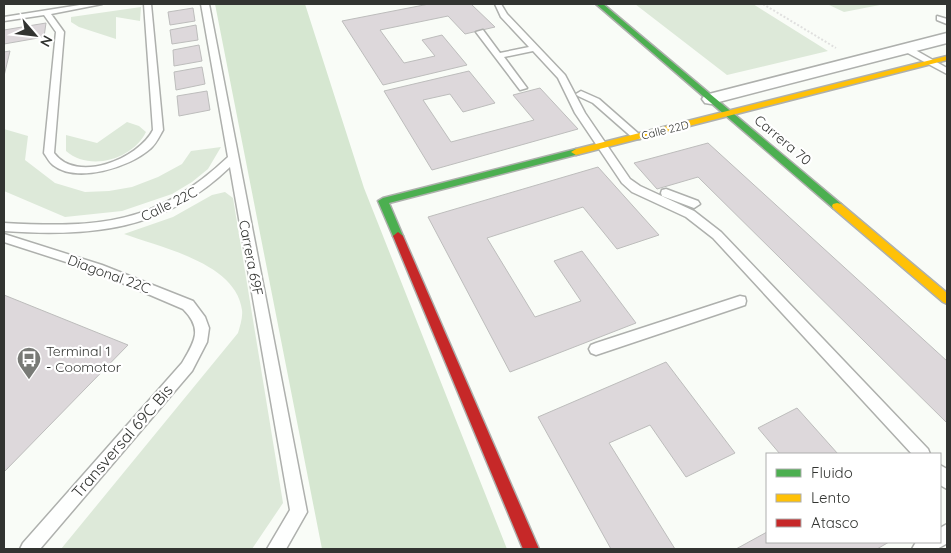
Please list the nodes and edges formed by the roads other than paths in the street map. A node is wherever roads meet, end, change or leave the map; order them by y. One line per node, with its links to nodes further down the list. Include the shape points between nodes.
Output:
1 (98, 4): 6 (lane)
2 (147, 4): 6 (lane, via 158,130 144,150 129,159 94,170 62,168 52,162 49,153 60,32)
3 (205, 4): 22 (lane, Carrera 69F)
4 (498, 4): 10 (lane, via 504,15)
5 (599, 4): 18 (street, Carrera 70)
6 (46, 12): 7 (lane)
7 (4, 19)
8 (480, 32): 12 (lane)
9 (947, 38): 11 (street)
10 (536, 48): 12 (lane); 21 (lane, via 562,77 580,113)
11 (907, 48): 14 (lane); 18 (street)
12 (498, 56): 16 (lane)
13 (947, 58): 14 (street, Calle 22D)
14 (931, 62): 15 (lane); 19 (street, Calle 22D)
15 (947, 71)
16 (523, 88)
17 (581, 94): 20 (lane, via 596,101)
18 (711, 99): 19 (street, Carrera 70)
19 (729, 114): 20 (street, Calle 22D); 27 (street, Carrera 70)
20 (637, 137): 21 (street, Calle 22D)
21 (603, 145): 23 (lane); 34 (street, Calle 22D, via 383,200)
22 (232, 159): 25 (lane, Calle 22C, via 214,180 188,198 143,219 102,228 43,230); 33 (lane, Carrera 69F, via 299,512)
23 (626, 180): 24 (lane); 31 (lane, via 636,189 690,214 717,235)
24 (694, 204)
25 (4, 227)
26 (4, 238): 29 (lane, Diagonal 22C, via 98,268 188,304)
27 (947, 299)
28 (740, 300): 30 (lane)
29 (204, 326): 32 (lane, Transversal 69C Bis, via 200,345 187,367)
30 (596, 349)
31 (921, 453)
32 (28, 549)
33 (276, 549)
34 (531, 549)

